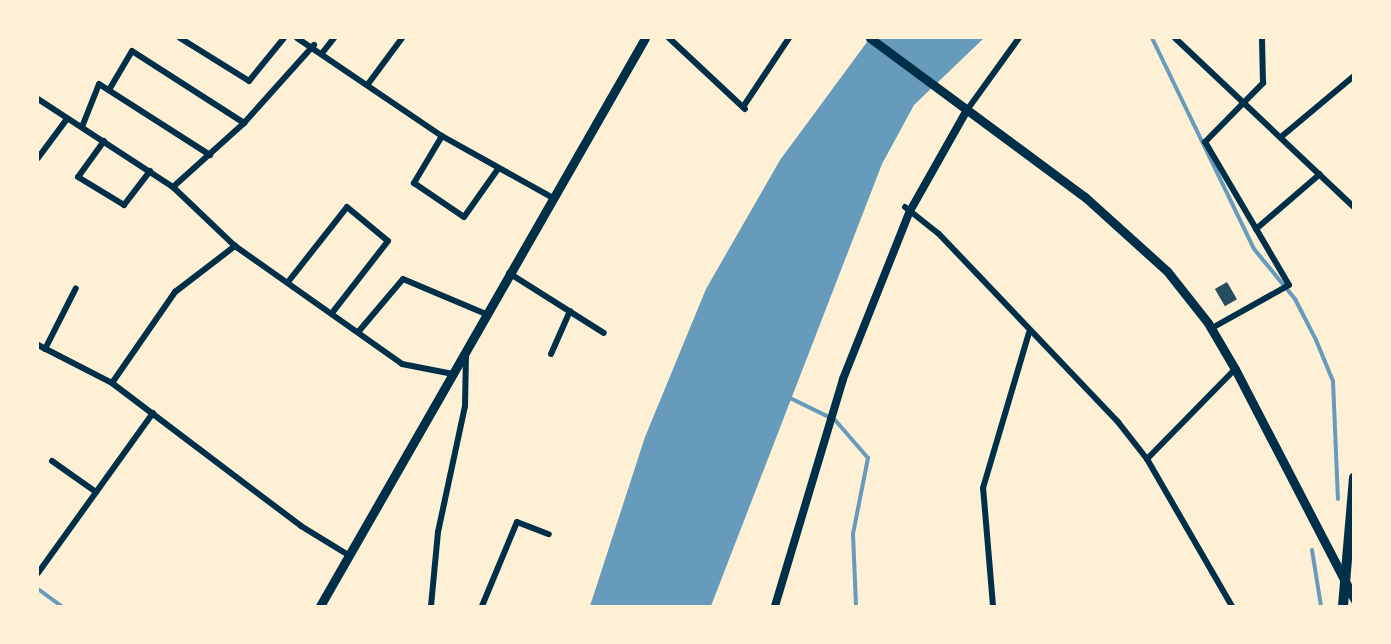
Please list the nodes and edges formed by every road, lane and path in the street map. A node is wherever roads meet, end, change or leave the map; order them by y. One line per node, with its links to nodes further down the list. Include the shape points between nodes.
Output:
1 (180, 38): 2 (street, via 249,81)
2 (284, 38)
3 (297, 38): 13 (street)
4 (334, 38): 14 (street)
5 (402, 38): 16 (street)
6 (645, 38): 33 (main road)
7 (669, 38): 8 (street, via 744,108)
8 (789, 38)
9 (870, 38): 20 (main road)
10 (1019, 38): 20 (street)
11 (1175, 38): 19 (street)
12 (1262, 38): 19 (street, via 1263,83)
13 (314, 45): 14 (street); 22 (street)
14 (323, 52): 16 (street)
15 (1353, 76): 25 (street)
16 (369, 84): 24 (street)
17 (109, 90): 22 (street, via 132,51); 23 (street, via 99,84); 27 (street)
18 (38, 99): 21 (street)
19 (1243, 103): 25 (street); 36 (street, via 1205,142)
20 (967, 110): 35 (street); 44 (main road, via 1123,228 1167,271)
21 (67, 119): 23 (street); 28 (street)
22 (244, 123): 27 (street)
23 (82, 127): 26 (street)
24 (442, 136): 29 (street); 29 (street, via 414,183 464,217)
25 (1281, 137): 31 (street)
26 (104, 141): 30 (street); 30 (street, via 78,177 124,206)
27 (210, 155): 32 (street)
28 (38, 158)
29 (498, 169): 33 (street)
30 (150, 171): 32 (street)
31 (1320, 174): 34 (street); 36 (street)
32 (173, 187): 37 (street)
33 (551, 197): 38 (main road)
34 (1353, 207)
35 (907, 209): 47 (street, via 939,234); 69 (street, via 819,448)
36 (1256, 229): 44 (street, via 1283,288)
37 (236, 246): 39 (street); 54 (street, via 175,292)
38 (509, 273): 41 (street); 43 (main road)
39 (288, 282): 42 (street); 42 (street, via 347,207 388,242)
40 (76, 288): 49 (street)
41 (570, 311): 46 (street); 51 (street)
42 (332, 313): 45 (street)
43 (486, 314): 45 (street, via 403,279); 50 (main road)
44 (1212, 328): 52 (main road)
45 (359, 331): 53 (street, via 402,364)
46 (604, 333)
47 (1029, 333): 56 (street, via 1118,422); 70 (street, via 983,488)
48 (38, 345): 49 (street)
49 (45, 349): 54 (street)
50 (466, 351): 53 (main road); 67 (street, via 465,406 438,532)
51 (551, 354)
52 (1235, 369): 56 (street); 64 (main road)
53 (453, 374): 62 (main road)
54 (112, 383): 55 (street)
55 (153, 413): 59 (street); 62 (street)
56 (1147, 459): 71 (street)
57 (52, 462): 59 (street)
58 (1353, 477): 60 (highway)
59 (96, 492): 63 (street)
60 (1351, 526): 64 (highway)
61 (549, 534): 68 (street, via 517,522)
62 (350, 556): 66 (main road)
63 (38, 573)
64 (1342, 575): 65 (main road); 72 (highway)
65 (1353, 599)
66 (320, 606)
67 (431, 606)
68 (482, 606)
69 (775, 606)
70 (993, 606)
71 (1232, 606)
72 (1343, 606)

